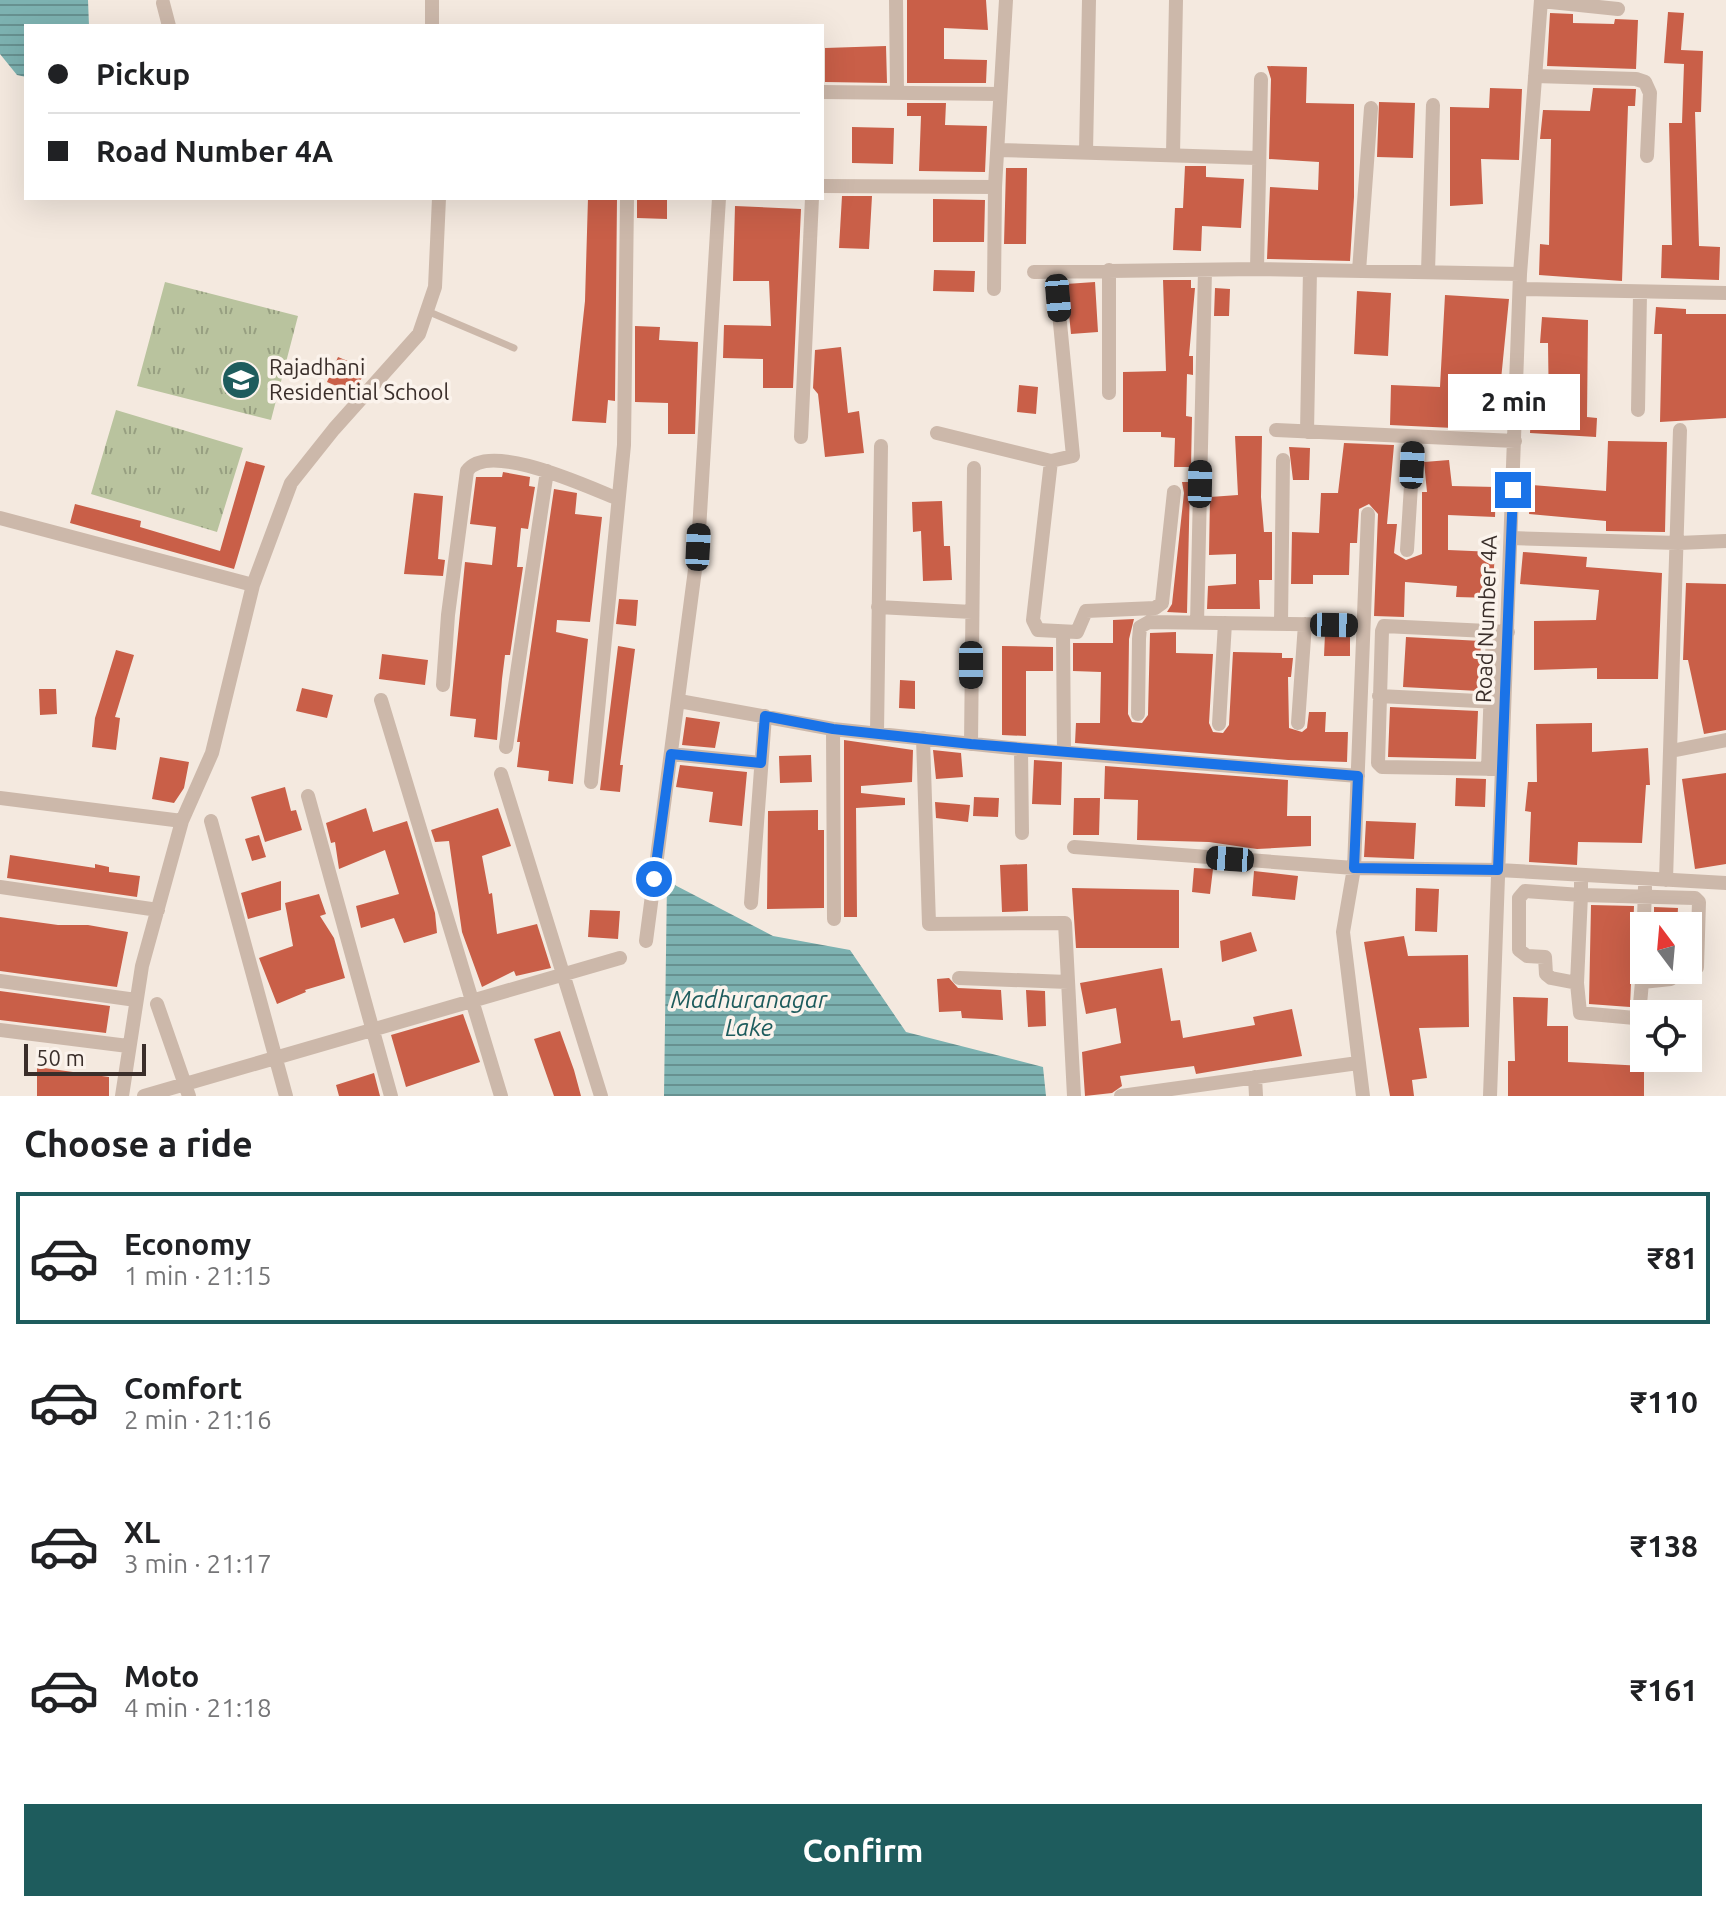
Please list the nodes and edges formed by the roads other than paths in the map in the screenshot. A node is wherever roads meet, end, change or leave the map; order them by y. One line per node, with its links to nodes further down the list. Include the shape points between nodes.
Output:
1 (432, 0): 10 (street)
2 (896, 0): 14 (street)
3 (1006, 0): 15 (street)
4 (1089, 0): 19 (street)
5 (1176, 0): 20 (street)
6 (1541, 0): 8 (street); 11 (street, Road Number 4A)
7 (163, 3): 9 (street)
8 (1618, 9)
9 (168, 24)
10 (432, 24)
11 (1535, 76): 21 (street, via 1645,82 1650,93); 37 (street, Road Number 4A)
12 (1261, 79): 22 (street)
13 (824, 92): 14 (street)
14 (897, 92): 15 (street)
15 (1000, 94): 18 (street)
16 (1433, 105): 36 (street)
17 (1371, 108): 33 (street)
18 (998, 150): 19 (street); 24 (street)
19 (1086, 152): 20 (street)
20 (1173, 154): 22 (street)
21 (1647, 156)
22 (1257, 158): 29 (street)
23 (824, 186): 24 (street)
24 (995, 187): 38 (street)
25 (439, 200): 41 (street, via 435,287)
26 (627, 200): 58 (street, via 624,445)
27 (719, 200): 78 (street, via 698,547)
28 (812, 200): 49 (street)
29 (1257, 269): 31 (street); 32 (street)
30 (1109, 270): 31 (street); 35 (street); 43 (street)
31 (1205, 270): 68 (street)
32 (1310, 270): 33 (street); 47 (street)
33 (1359, 271): 36 (street)
34 (1034, 272): 35 (street)
35 (1055, 272): 54 (street, via 1073,456)
36 (1428, 272): 37 (street)
37 (1520, 282): 40 (street); 51 (street, Road Number 4A)
38 (994, 289)
39 (1726, 293): 40 (street)
40 (1640, 294): 44 (street)
41 (427, 311): 42 (lane); 65 (street, via 419,334 291,483)
42 (514, 348)
43 (1109, 393)
44 (1638, 410)
45 (1276, 430): 47 (street)
46 (1680, 430): 63 (street)
47 (1307, 432): 50 (street)
48 (937, 433): 54 (street)
49 (801, 437)
50 (1414, 437): 51 (street); 64 (street)
51 (1515, 441): 61 (street, Road Number 4A)
52 (881, 446): 66 (street)
53 (1283, 460): 70 (street)
54 (1051, 461): 73 (street, via 1033,620 1038,630)
55 (974, 468): 67 (street)
56 (547, 471): 58 (street); 75 (street, via 481,460 467,471); 89 (street)
57 (1174, 492): 73 (street, via 1162,603 1155,608 1086,611 1077,632)
58 (616, 498): 98 (street)
59 (1368, 514): 72 (street)
60 (0, 518): 65 (street)
61 (1511, 538): 63 (street); 74 (street, Road Number 4A)
62 (1726, 541): 63 (street)
63 (1678, 543): 92 (street)
64 (1407, 550)
65 (253, 585): 101 (street, via 212,753)
66 (878, 607): 67 (street); 85 (street)
67 (972, 612): 88 (street)
68 (1197, 623): 69 (street); 80 (street, via 1149,622 1140,627)
69 (1225, 623): 70 (street); 83 (street)
70 (1281, 624): 71 (street)
71 (1305, 624): 72 (street); 82 (street)
72 (1363, 625): 97 (street)
73 (1063, 632): 91 (street)
74 (1500, 632): 76 (street, via 1384,626); 79 (street, Road Number 4A)
75 (443, 685)
76 (1379, 696): 79 (street); 95 (street, via 1377,757 1382,767)
77 (381, 700): 127 (street)
78 (679, 701): 81 (street); 93 (street)
79 (1498, 702): 95 (street, Road Number 4A)
80 (1138, 714)
81 (765, 716): 84 (street); 94 (street)
82 (1298, 723)
83 (1219, 724)
84 (833, 729): 85 (street); 118 (street)
85 (877, 733): 86 (street)
86 (923, 738): 88 (street); 124 (street, via 929,924 1065,923)
87 (1726, 740): 92 (street)
88 (971, 744): 90 (street)
89 (506, 747)
90 (1021, 749): 91 (street); 103 (street)
91 (1064, 750): 97 (street)
92 (1671, 751): 109 (street)
93 (671, 754): 94 (street); 119 (street)
94 (761, 763): 114 (street)
95 (1495, 769): 106 (street, Road Number 4A)
96 (501, 774): 121 (street)
97 (1358, 776): 105 (street)
98 (591, 782)
99 (308, 796): 131 (street)
100 (0, 798): 101 (street)
101 (182, 821): 115 (street)
102 (211, 821): 133 (street)
103 (1022, 833)
104 (1074, 847): 105 (street)
105 (1354, 868): 106 (street); 134 (street, via 1343,932)
106 (1498, 870): 107 (street); 147 (street, Road Number 4A)
107 (1581, 875): 108 (street); 112 (street)
108 (1645, 878): 109 (street); 113 (street)
109 (1666, 880): 110 (street)
110 (1726, 883)
111 (0, 887): 115 (street)
112 (1581, 895): 113 (street); 125 (street); 125 (street, via 1525,891 1519,898 1519,950 1545,957 1551,978)
113 (1645, 897): 116 (street); 117 (street, via 1698,899)
114 (751, 903)
115 (158, 910): 128 (street)
116 (1644, 912)
117 (1698, 912)
118 (834, 919)
119 (646, 941)
120 (620, 958): 121 (street)
121 (562, 972): 127 (street); 142 (street)
122 (959, 978): 124 (street)
123 (0, 981): 128 (street)
124 (1068, 982): 143 (street)
125 (1577, 983): 126 (street, via 1580,1013 1635,1018)
126 (1642, 984)
127 (472, 999): 131 (street); 141 (street)
128 (136, 1000): 132 (street)
129 (157, 1004): 136 (street)
130 (0, 1030): 132 (street)
131 (370, 1030): 133 (street); 140 (street)
132 (128, 1046): 137 (street)
133 (275, 1058): 136 (street); 139 (street)
134 (1358, 1063): 135 (street); 146 (street)
135 (1255, 1077): 144 (street); 145 (street)
136 (187, 1090): 138 (street)
137 (122, 1096)
138 (144, 1096)
139 (286, 1096)
140 (391, 1096)
141 (501, 1096)
142 (601, 1096)
143 (1074, 1096)
144 (1121, 1096)
145 (1256, 1096)
146 (1363, 1096)
147 (1490, 1096)

